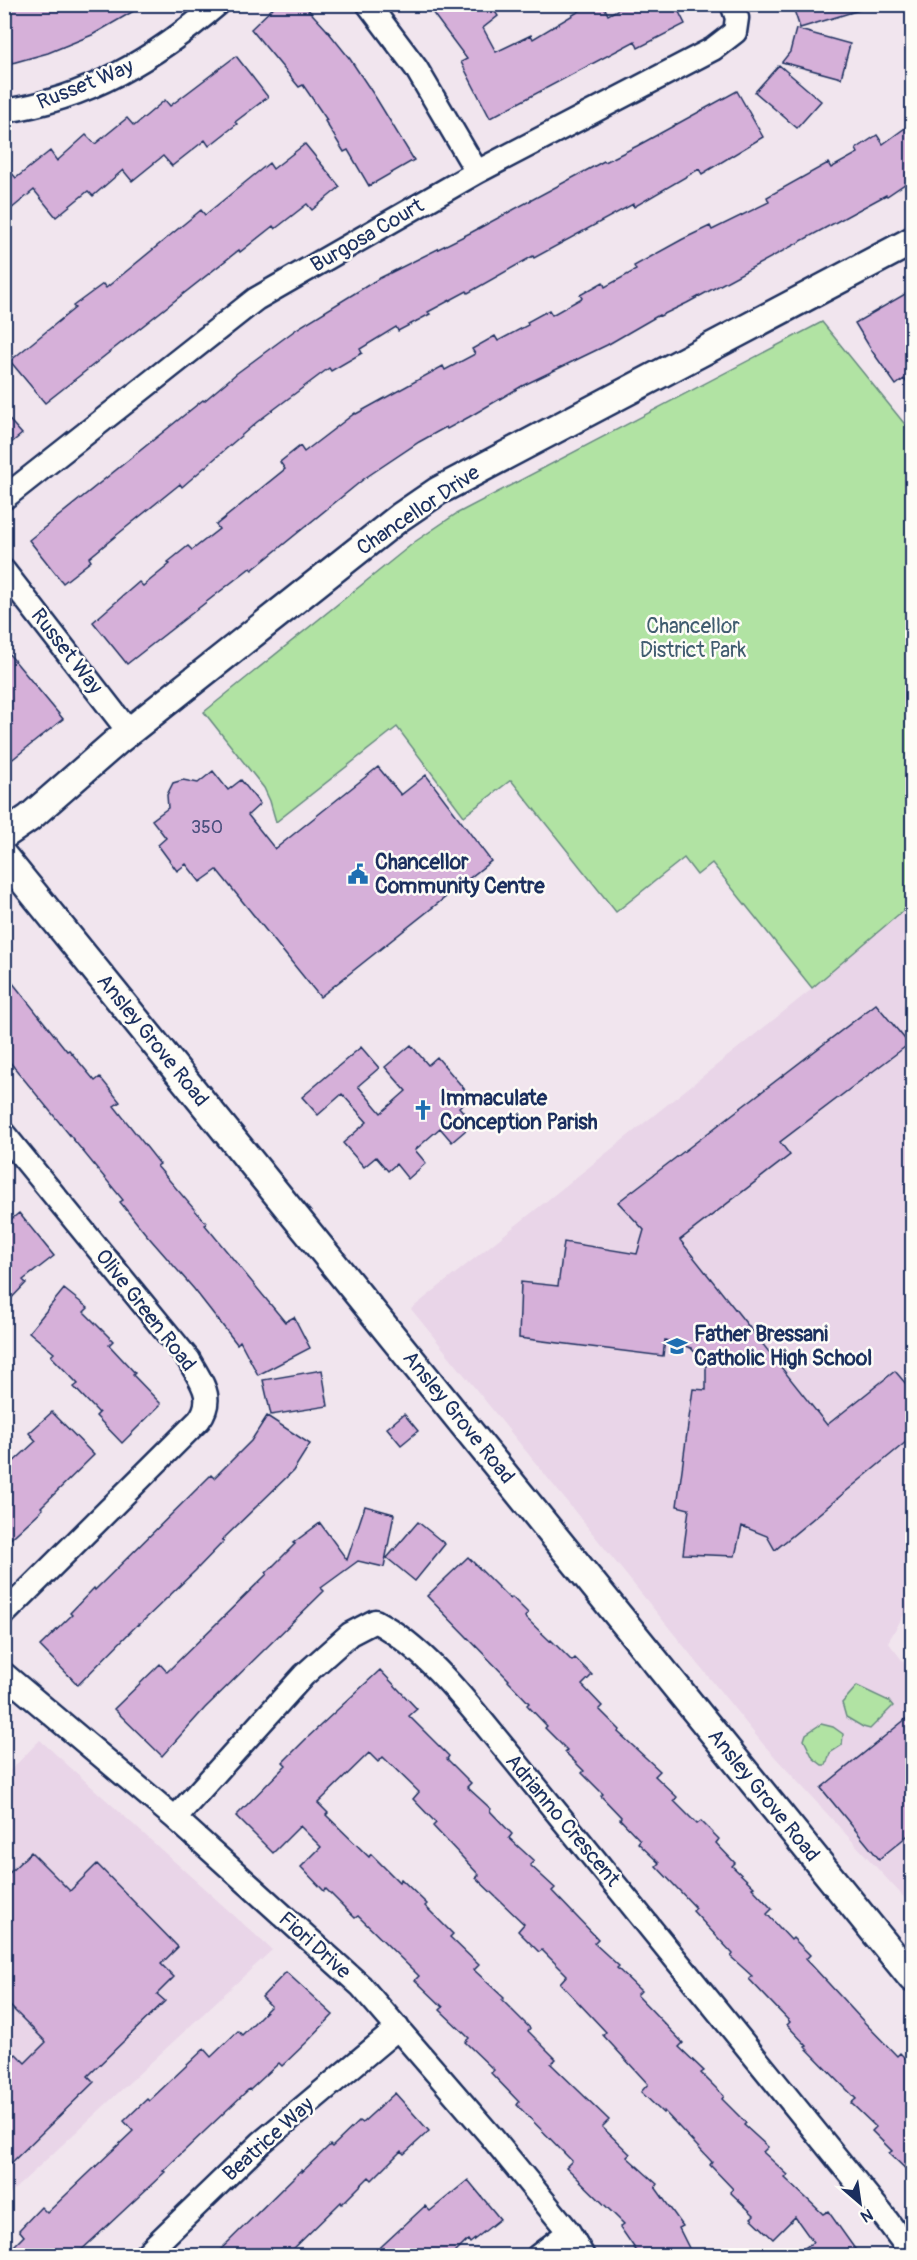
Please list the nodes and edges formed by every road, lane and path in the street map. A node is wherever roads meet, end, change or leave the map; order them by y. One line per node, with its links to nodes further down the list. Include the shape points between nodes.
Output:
1 (218, 4): 4 (street, Russet Way, via 151,56 105,81)
2 (368, 4): 5 (street, via 416,68)
3 (732, 4): 5 (street, Burgosa Court, via 737,18 735,32 713,49)
4 (4, 111)
5 (477, 172): 7 (street, Burgosa Court, via 255,299)
6 (912, 241): 9 (street, Chancellor Drive, via 438,491 349,556)
7 (4, 498)
8 (4, 571): 9 (street, Russet Way)
9 (129, 732): 10 (street, Chancellor Drive)
10 (4, 836)
11 (4, 856): 16 (street, Ansley Grove Road)
12 (7, 1143): 13 (street, Olive Green Road, via 52,1190 189,1360 207,1394 206,1410 199,1419)
13 (4, 1614)
14 (4, 1674): 15 (street, Fiori Drive)
15 (175, 1818): 17 (street, Fiori Drive, via 361,1986); 22 (street, Adrianno Crescent, via 304,1675 351,1634 375,1622 392,1631 455,1690 515,1761 876,2206 906,2246)
16 (912, 1978)
17 (399, 2028): 18 (street, Fiori Drive); 19 (street, Beatrice Way, via 262,2142)
18 (569, 2232): 20 (street); 21 (street, Fiori Drive)
19 (144, 2256)
20 (538, 2256)
21 (583, 2256)
22 (909, 2256)

